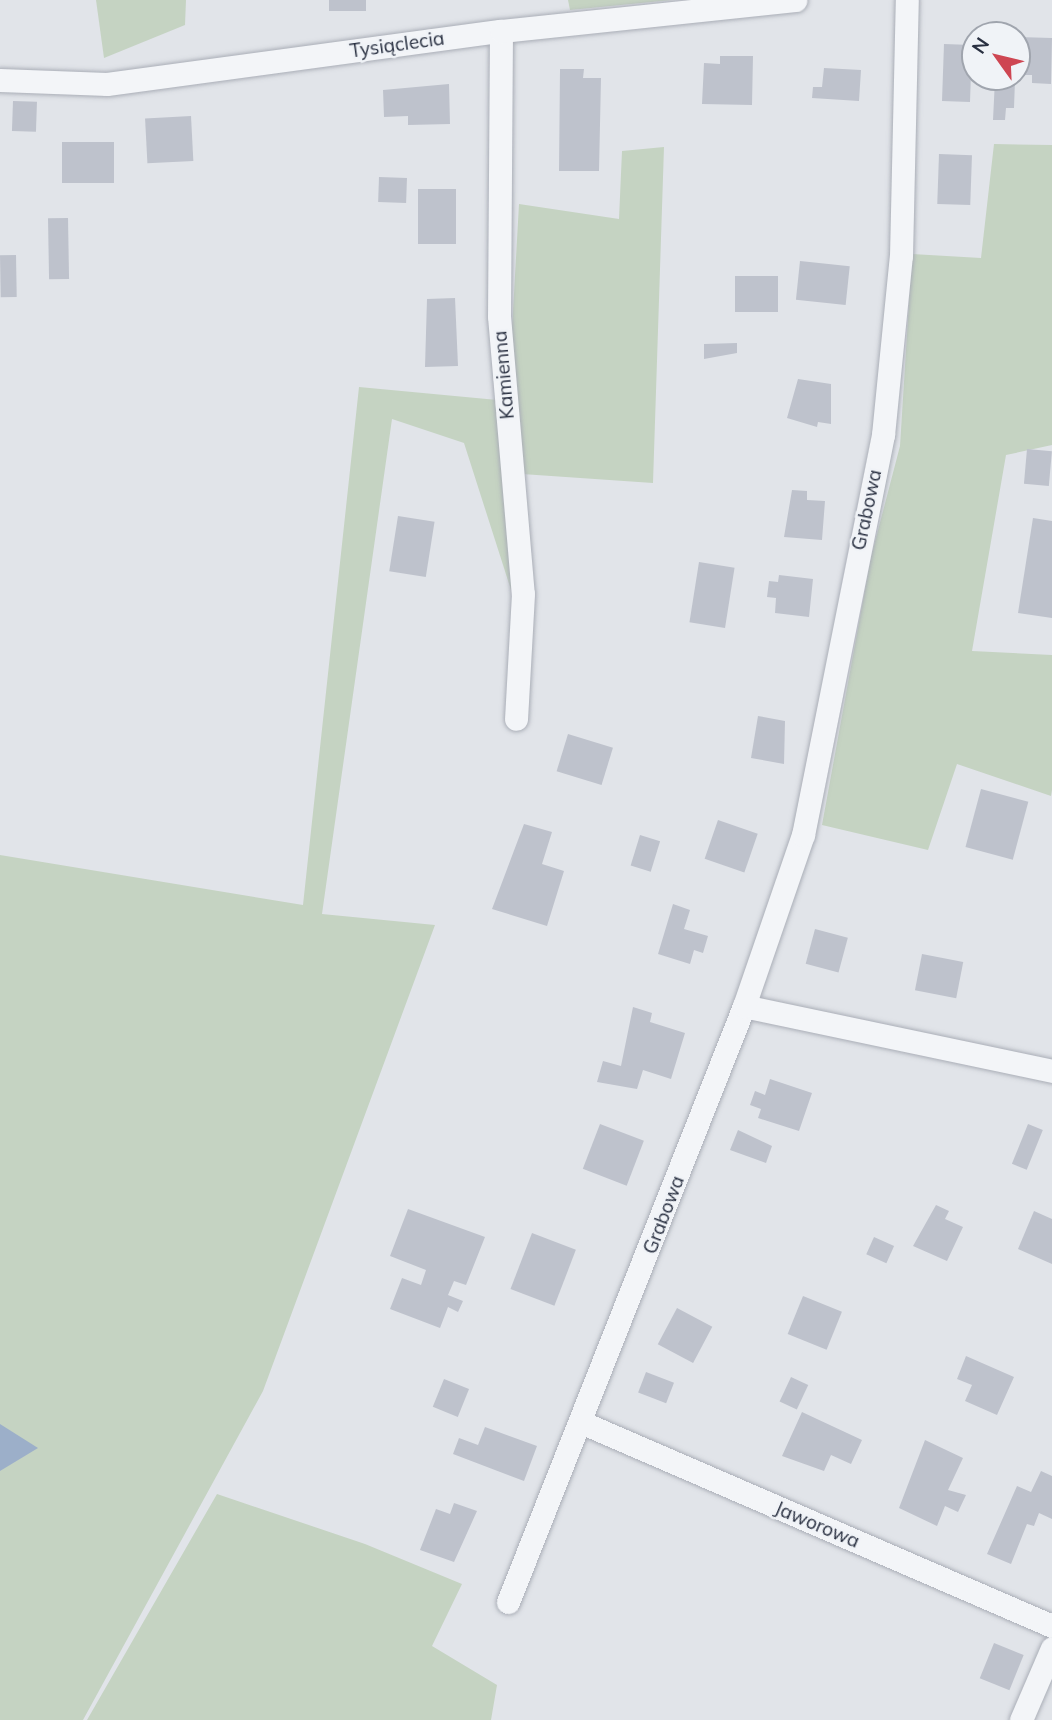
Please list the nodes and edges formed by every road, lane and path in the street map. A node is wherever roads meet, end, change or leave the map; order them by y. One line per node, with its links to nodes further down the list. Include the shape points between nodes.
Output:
1 (795, 0): 3 (street, Tysiąclecia)
2 (907, 0): 6 (street, Grabowa, via 901,256 883,435 803,835)
3 (501, 31): 4 (street, Tysiąclecia, via 107,84); 5 (street, Kamienna, via 499,316 523,594)
4 (0, 80)
5 (516, 719)
6 (744, 1006): 7 (street); 8 (street, Grabowa)
7 (1052, 1071)
8 (583, 1423): 9 (street, Grabowa); 10 (street, Jaworowa)
9 (508, 1602)
10 (1052, 1626)
11 (1052, 1648): 12 (street)
12 (1021, 1720)

